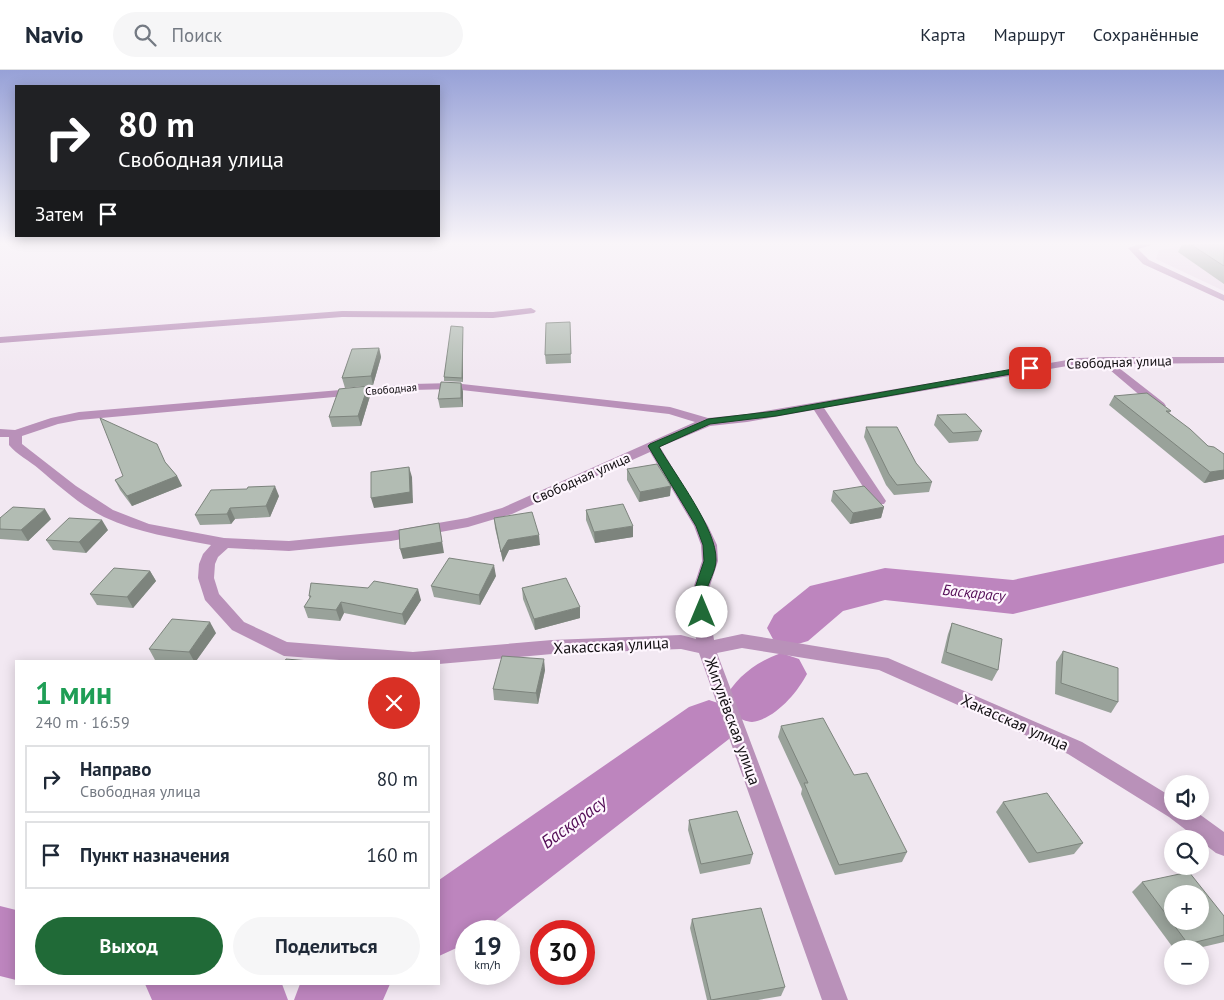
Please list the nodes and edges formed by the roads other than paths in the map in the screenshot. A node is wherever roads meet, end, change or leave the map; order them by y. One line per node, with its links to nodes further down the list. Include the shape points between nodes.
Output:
1 (1201, 287): 2 (street)
2 (1224, 298)
3 (531, 311): 4 (street, via 493,315 342,314)
4 (0, 340)
5 (1105, 360): 6 (street, Свободная улица); 7 (street, Свободная улица, via 1013,371); 8 (street)
6 (1224, 360)
7 (817, 406): 9 (street, Свободная улица); 13 (street)
8 (1169, 414)
9 (708, 422): 11 (street, Свободная, via 670,411 453,386 88,416 55,421); 12 (street, Свободная улица)
10 (0, 433): 11 (street)
11 (16, 434): 14 (street, Свободная улица, via 15,446 108,513 146,528)
12 (653, 446): 14 (street, Свободная улица, via 507,511 468,522 391,536 289,546); 15 (street, Жигулёвская улица, via 709,545 710,561 700,594)
13 (879, 501)
14 (224, 543): 15 (street, Хакасская улица, via 211,554 207,564 206,578 211,596 238,626 284,649 414,659 552,647 681,642)
15 (706, 648): 16 (street, Хакасская улица, via 742,641 882,664 1075,748); 19 (street, Жигулёвская улица)
16 (1164, 803)
17 (1189, 820): 18 (street)
18 (1224, 845)
19 (835, 1000)

